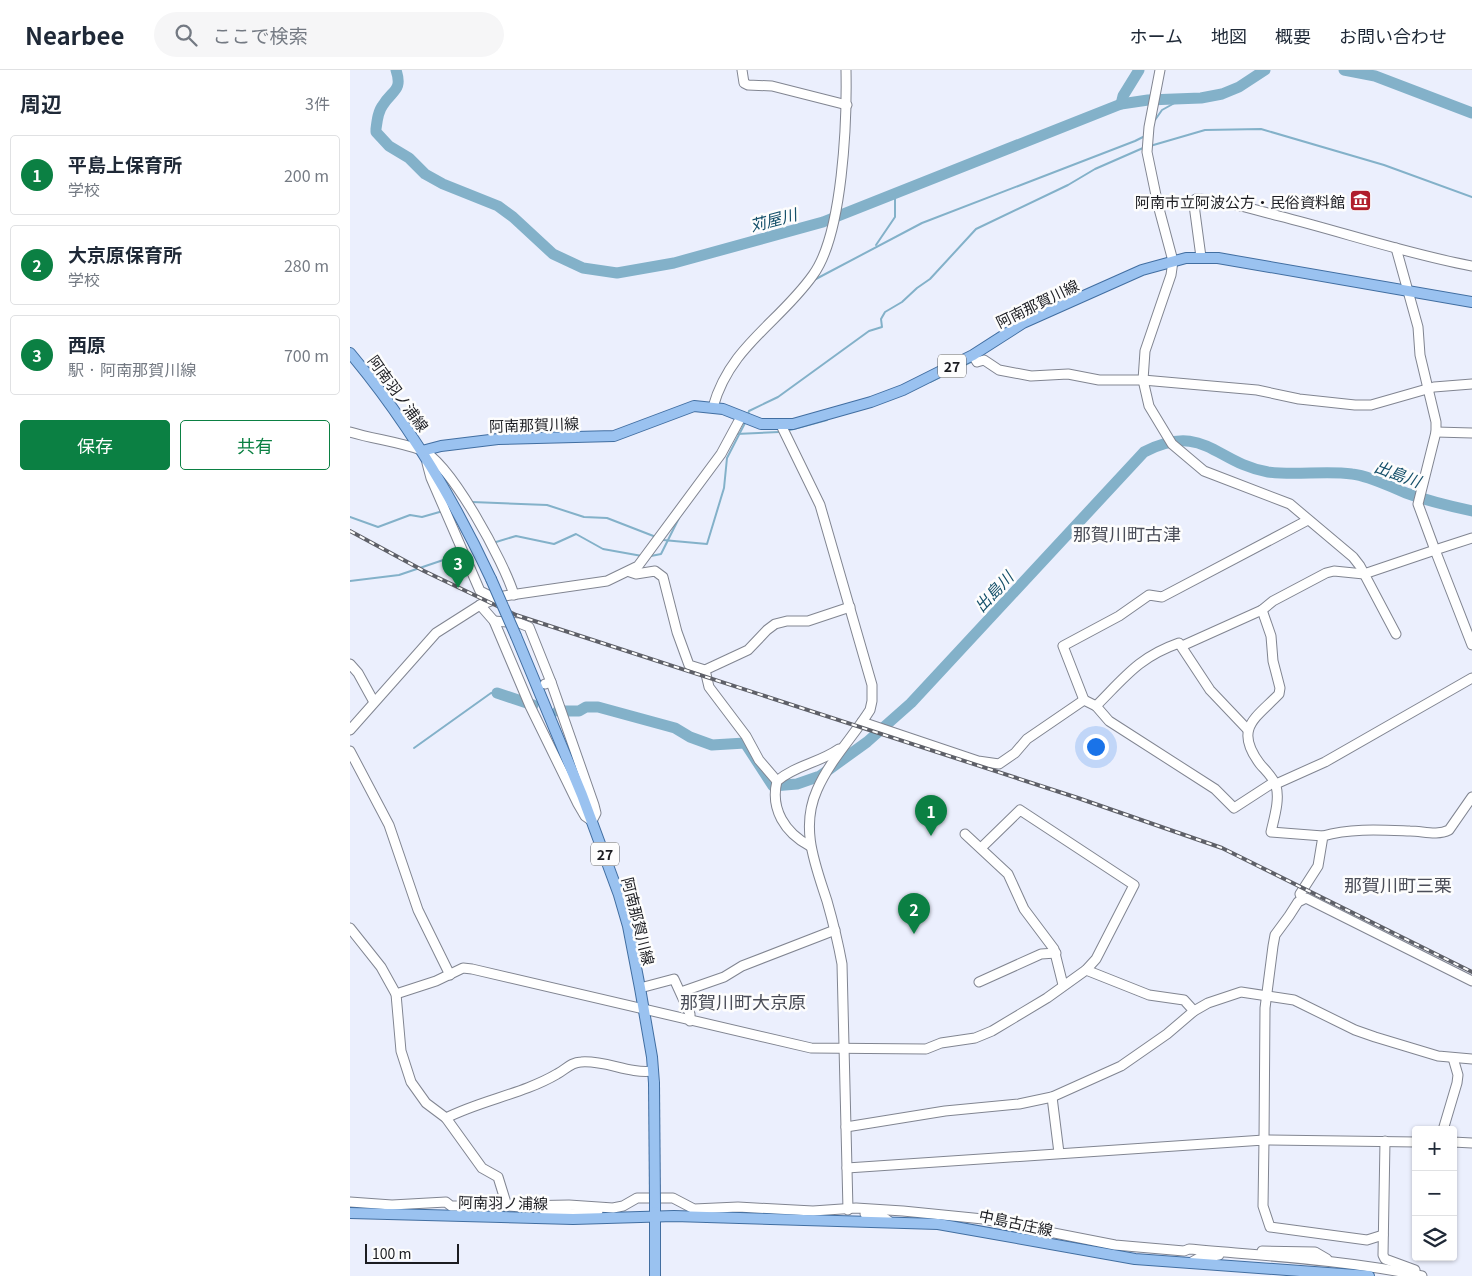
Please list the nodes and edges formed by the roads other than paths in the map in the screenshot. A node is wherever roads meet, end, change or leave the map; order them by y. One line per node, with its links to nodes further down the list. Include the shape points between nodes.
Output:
1 (742, 70): 4 (street, via 744,83 748,86 772,86)
2 (846, 70): 4 (street)
3 (1160, 70): 7 (street, via 1149,127 1148,152)
4 (847, 105): 16 (street, via 841,173 822,260 808,281 732,364)
5 (1396, 248): 6 (street, via 1256,210 1196,199 1194,206); 8 (street); 9 (street)
6 (1201, 257): 7 (main road, 阿南那賀川線 / 27); 9 (main road, 阿南那賀川線 / 27)
7 (1173, 261): 12 (main road, 阿南那賀川線 / 27, via 1142,270 1023,323); 13 (street, via 1145,351)
8 (1472, 266)
9 (1408, 291): 10 (main road, 阿南那賀川線 / 27); 15 (street)
10 (1472, 302)
11 (350, 353): 22 (main road, 阿南羽ノ浦線)
12 (974, 358): 13 (street, via 984,360 999,370 1031,376 1068,374 1099,380); 18 (main road, 阿南那賀川線 / 27, via 871,402)
13 (1144, 378): 15 (street, via 1355,405 1371,405); 23 (street, via 1148,406 1171,441 1204,471 1290,504)
14 (1472, 384): 15 (street)
15 (1428, 385): 20 (street, via 1435,411)
16 (713, 407): 17 (main road, 阿南那賀川線 / 27); 22 (main road, 阿南那賀川線 / 27, via 694,406 614,436 498,439)
17 (741, 417): 18 (main road, 阿南那賀川線 / 27, via 761,424); 26 (street, via 721,454 647,557)
18 (780, 425): 31 (street, via 818,499)
19 (350, 432): 22 (street)
20 (1436, 432): 21 (street); 25 (street, via 1419,498 1419,509)
21 (1472, 433)
22 (422, 451): 28 (street, via 444,469 467,503); 29 (street, via 480,591); 51 (main road, 阿南那賀川線 / 27, bridge, via 448,492 491,579)
23 (1308, 520): 27 (street, via 1353,557); 40 (street, via 1162,597 1149,595 1119,616 1063,646)
24 (1472, 538): 25 (street)
25 (1435, 550): 27 (street); 35 (street)
26 (630, 572): 28 (street, via 599,582); 38 (street, via 655,571 663,577 689,665)
27 (1364, 574): 32 (street, via 1326,573); 34 (street)
28 (514, 595): 29 (street)
29 (494, 598): 30 (street)
30 (480, 605): 33 (street); 41 (street, via 436,632)
31 (850, 607): 38 (street, via 808,621 776,624 748,650); 43 (street, via 872,685 872,701)
32 (1262, 610): 36 (street); 45 (street, via 1271,636 1280,688 1279,694 1253,718)
33 (494, 621): 51 (street, via 578,804); 51 (street, via 529,627 594,805 596,812)
34 (1396, 634)
35 (1472, 645)
36 (1182, 646): 42 (street, via 1179,643 1144,658); 45 (street, via 1210,690)
37 (350, 664): 41 (street)
38 (705, 670): 48 (street, via 710,687)
39 (1472, 678): 49 (street, via 1325,762)
40 (1084, 700): 42 (street); 43 (street, via 1027,739 1015,753 998,764 978,761)
41 (374, 702): 44 (street)
42 (1096, 706): 49 (street, via 1109,721 1215,789 1234,808)
43 (862, 722): 46 (street)
44 (350, 730)
45 (1248, 730): 49 (street, via 1252,753)
46 (843, 747): 48 (street, via 821,760 789,771); 54 (street, via 817,789 811,807)
47 (350, 750): 61 (street, via 389,825 418,910)
48 (777, 781): 54 (street, via 775,802 778,814 792,833)
49 (1275, 783): 53 (street, via 1271,832)
50 (1472, 797): 53 (street, via 1444,833 1341,832)
51 (592, 821): 65 (main road, 阿南那賀川線 / 27, via 621,903)
52 (965, 834): 55 (street)
53 (1323, 836): 56 (street, via 1318,866 1300,894)
54 (810, 846): 58 (street)
55 (981, 848): 59 (street, via 1008,874 1024,909); 60 (street, via 1020,810 1134,885 1096,959)
56 (1302, 899): 62 (street, via 1312,900); 68 (street, via 1275,935)
57 (350, 928): 67 (street, via 381,967)
58 (835, 930): 66 (street); 72 (street, via 842,964)
59 (1056, 953): 63 (street, via 1041,954); 64 (street)
60 (1086, 970): 64 (street); 70 (street, via 1149,995 1184,1000)
61 (450, 975): 67 (street); 69 (street, via 463,968 472,969)
62 (1472, 980)
63 (979, 982)
64 (1063, 985): 72 (street, via 1047,998 975,1038 941,1043 926,1049)
65 (640, 988): 66 (street, via 674,979); 69 (main road, 阿南那賀川線 / 27)
66 (681, 992): 71 (street)
67 (396, 994): 77 (street, via 400,1052 410,1082 426,1103)
68 (1268, 994): 70 (street, via 1241,992); 73 (street, via 1294,1000 1361,1033 1423,1053); 80 (street, via 1265,1008)
69 (643, 1010): 71 (street); 75 (main road, 阿南那賀川線 / 27)
70 (1194, 1011): 76 (street, via 1121,1066)
71 (690, 1022): 72 (street, via 811,1048)
72 (844, 1049): 79 (street)
73 (1452, 1058): 74 (street); 78 (street, via 1458,1075 1457,1084)
74 (1472, 1059)
75 (653, 1071): 77 (street, via 631,1071 579,1062 557,1074); 93 (main road, 阿南那賀川線 / 27, bridge)
76 (1052, 1097): 79 (street); 85 (street)
77 (446, 1118): 88 (street, via 482,1168 498,1177)
78 (1444, 1126)
79 (846, 1127): 86 (street)
80 (1264, 1140): 81 (street); 85 (street); 95 (street, via 1263,1206 1270,1227 1367,1240)
81 (1385, 1141): 82 (street); 95 (street)
82 (1412, 1142)
83 (1457, 1142): 84 (street)
84 (1472, 1142)
85 (1059, 1154): 86 (street)
86 (847, 1168): 90 (street)
87 (350, 1202): 88 (street)
88 (512, 1206): 89 (street); 92 (street)
89 (607, 1207): 90 (street, via 623,1206 637,1198 673,1198 694,1209); 92 (street)
90 (848, 1210): 94 (street); 96 (street, via 938,1214 1115,1245)
91 (350, 1213): 92 (main road, 阿南羽ノ浦線)
92 (573, 1216): 93 (main road, 阿南羽ノ浦線)
93 (655, 1219): 94 (main road, 中島古庄線); 98 (main road, 阿南那賀川線 / 27)
94 (890, 1222): 97 (main road, 中島古庄線, via 938,1224 1094,1253)
95 (1383, 1235): 100 (street, via 1385,1259 1412,1268)
96 (1235, 1253): 97 (street, via 1199,1258); 100 (street, via 1382,1267)
97 (1190, 1263): 99 (main road, 中島古庄線)
98 (656, 1276)
99 (1369, 1276)
100 (1423, 1276)

